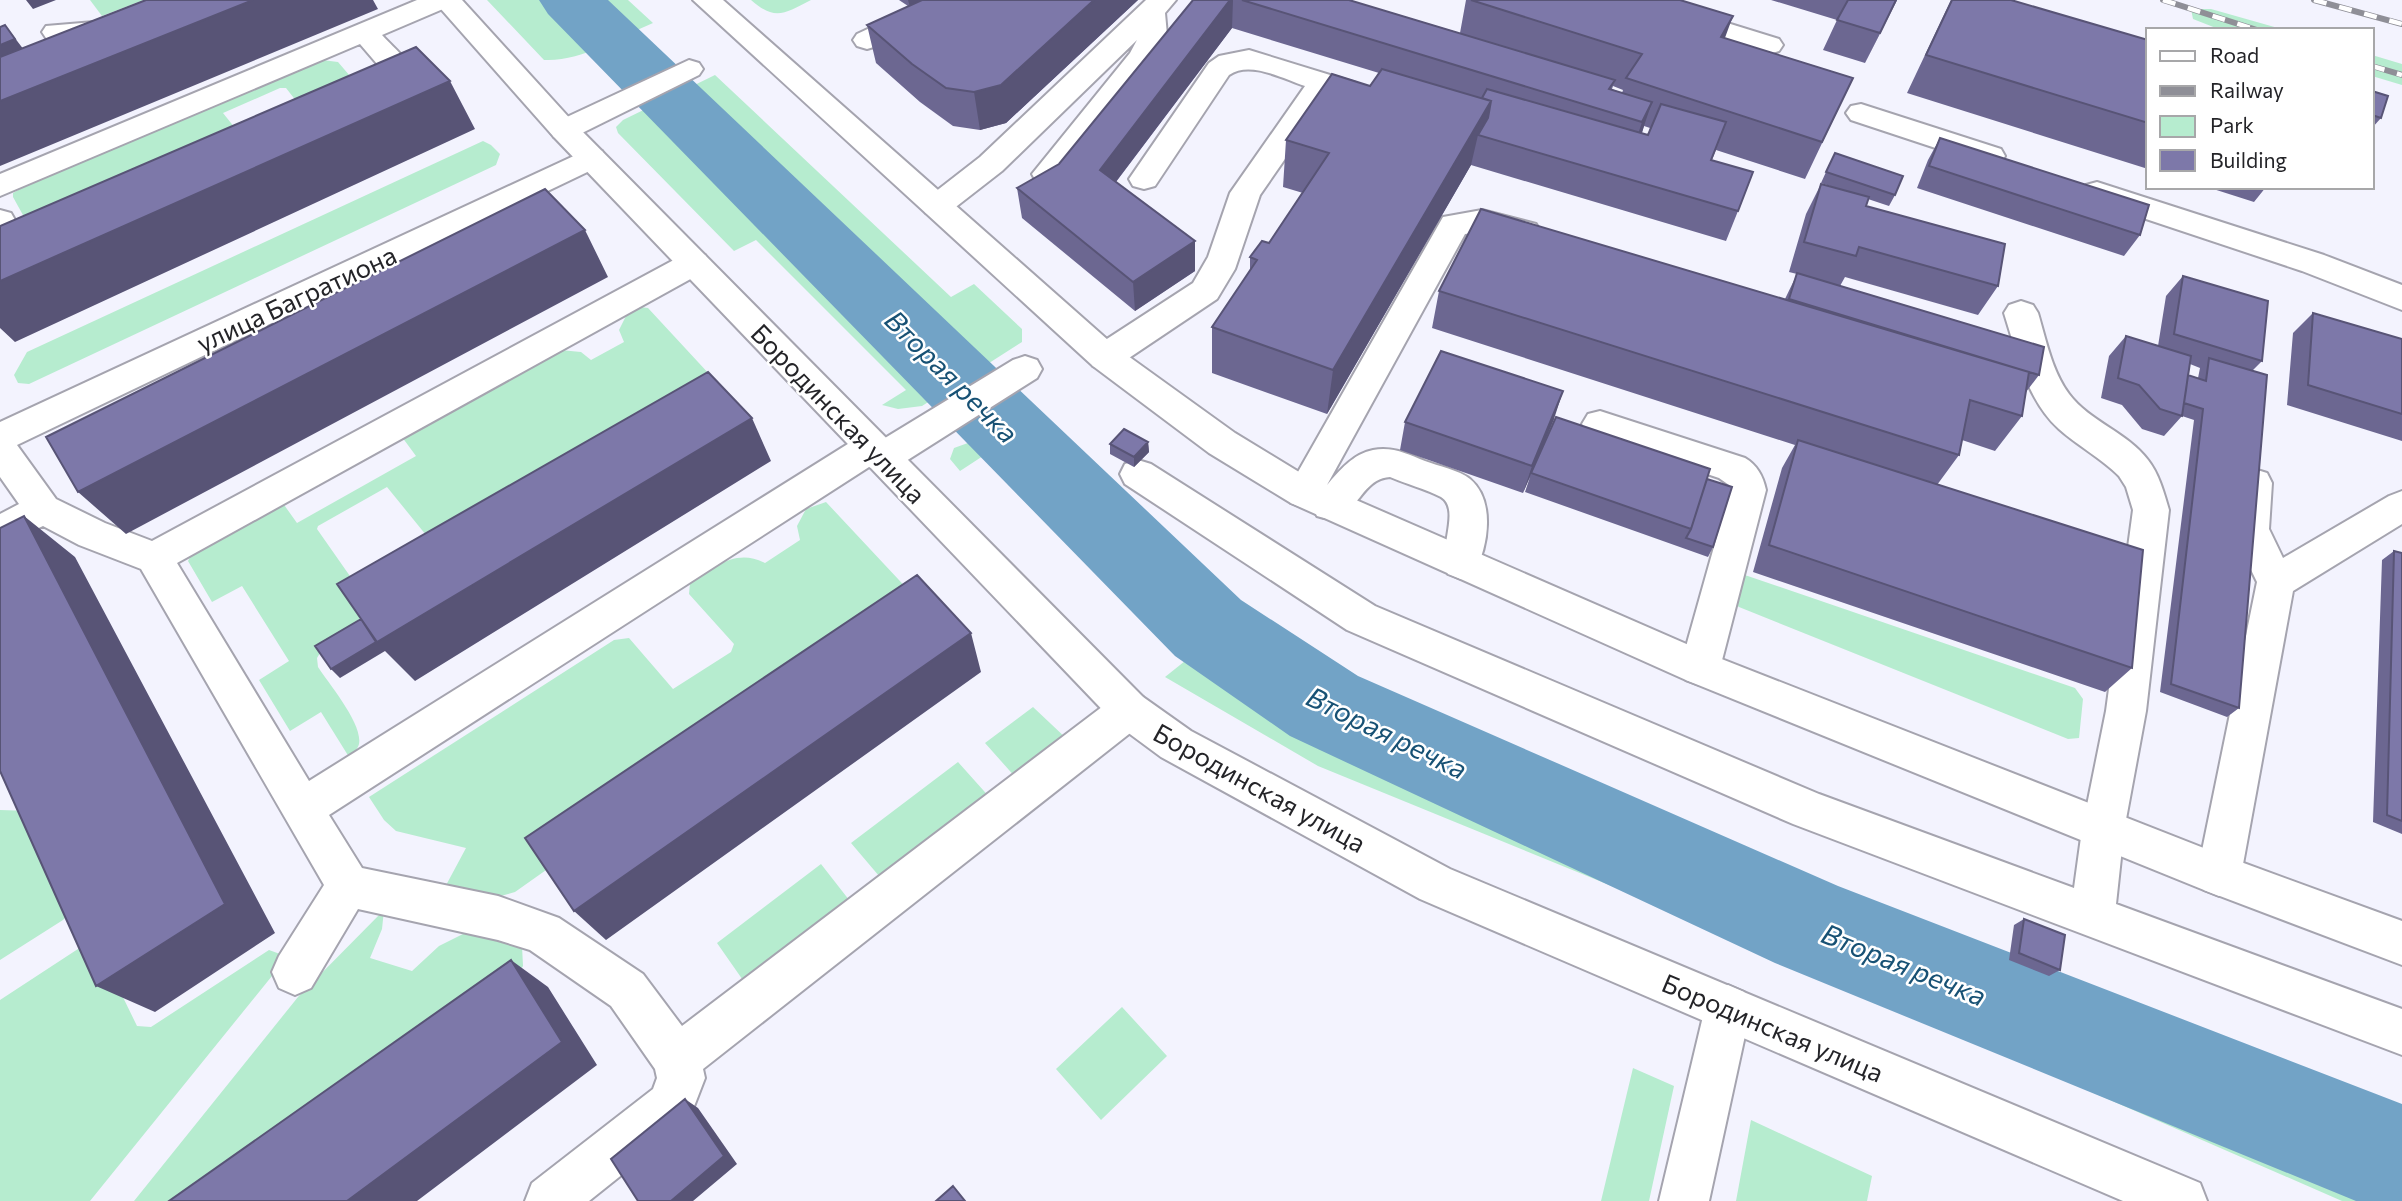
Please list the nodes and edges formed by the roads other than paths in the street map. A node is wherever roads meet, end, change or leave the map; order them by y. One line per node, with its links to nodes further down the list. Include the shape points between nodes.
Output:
1 (174, 0): 8 (main road, via 92,31)
2 (440, 0): 9 (main road)
3 (447, 0): 17 (main road, Бородинская улица)
4 (706, 0): 24 (main road)
5 (952, 0): 10 (main road)
6 (1625, 0): 11 (main road)
7 (1162, 3): 20 (main road, via 1143,57); 24 (main road, via 991,164)
8 (56, 32)
9 (365, 32): 15 (main road, via 404,78 404,88); 23 (main road)
10 (867, 40)
11 (1769, 45)
12 (689, 69): 17 (main road)
13 (1323, 82): 14 (main road); 21 (main road, via 1249,59 1229,62 1219,69); 31 (main road, via 1245,193 1215,280)
14 (1372, 97)
15 (357, 113)
16 (1861, 113): 19 (main road)
17 (564, 130): 18 (main road, Бородинская улица)
18 (591, 158): 28 (main road, Бородинская улица); 34 (main road, улица Багратиона)
19 (2017, 165)
20 (1047, 174)
21 (1144, 179)
22 (2069, 183): 29 (main road, via 2313,263)
23 (0, 186)
24 (937, 206): 31 (main road)
25 (0, 221): 27 (main road, via 18,253 41,253)
26 (1557, 242): 39 (main road, via 1482,221 1454,225)
27 (65, 243)
28 (694, 263): 37 (main road, Бородинская улица); 43 (main road)
29 (2402, 298)
30 (2021, 313): 49 (main road, via 2043,380 2057,405 2133,467 2151,510 2126,711)
31 (1105, 357): 39 (main road, via 1222,443)
32 (1025, 369): 37 (main road)
33 (1600, 424): 46 (main road, via 1732,468 1746,481 1748,490)
34 (0, 438)
35 (2258, 443): 45 (main road, via 2250,529)
36 (0, 449): 41 (main road)
37 (877, 452): 47 (main road, Бородинская улица); 48 (main road)
38 (1138, 474): 52 (main road, via 1361,618 1808,810)
39 (1317, 499): 44 (main road); 44 (main road, via 1374,464 1392,463 1456,488 1468,503)
40 (2402, 506): 45 (main road)
41 (43, 509): 42 (main road); 43 (main road)
42 (0, 531)
43 (154, 558): 48 (main road)
44 (1461, 563): 46 (main road)
45 (2276, 582): 50 (main road)
46 (1700, 668): 49 (main road)
47 (1129, 710): 55 (main road, Бородинская улица, via 1176,744 1435,884); 57 (main road)
48 (302, 809): 51 (main road)
49 (2103, 830): 50 (main road); 52 (main road)
50 (2219, 875): 53 (main road)
51 (348, 886): 54 (main road); 57 (main road, via 498,918 543,933 627,990)
52 (2092, 916): 56 (main road)
53 (2402, 943)
54 (295, 972)
55 (1728, 1008): 59 (main road); 60 (main road, Бородинская улица)
56 (2402, 1032)
57 (677, 1059): 58 (main road, via 681,1079 671,1105)
58 (550, 1201)
59 (1684, 1201)
60 (2182, 1201)

